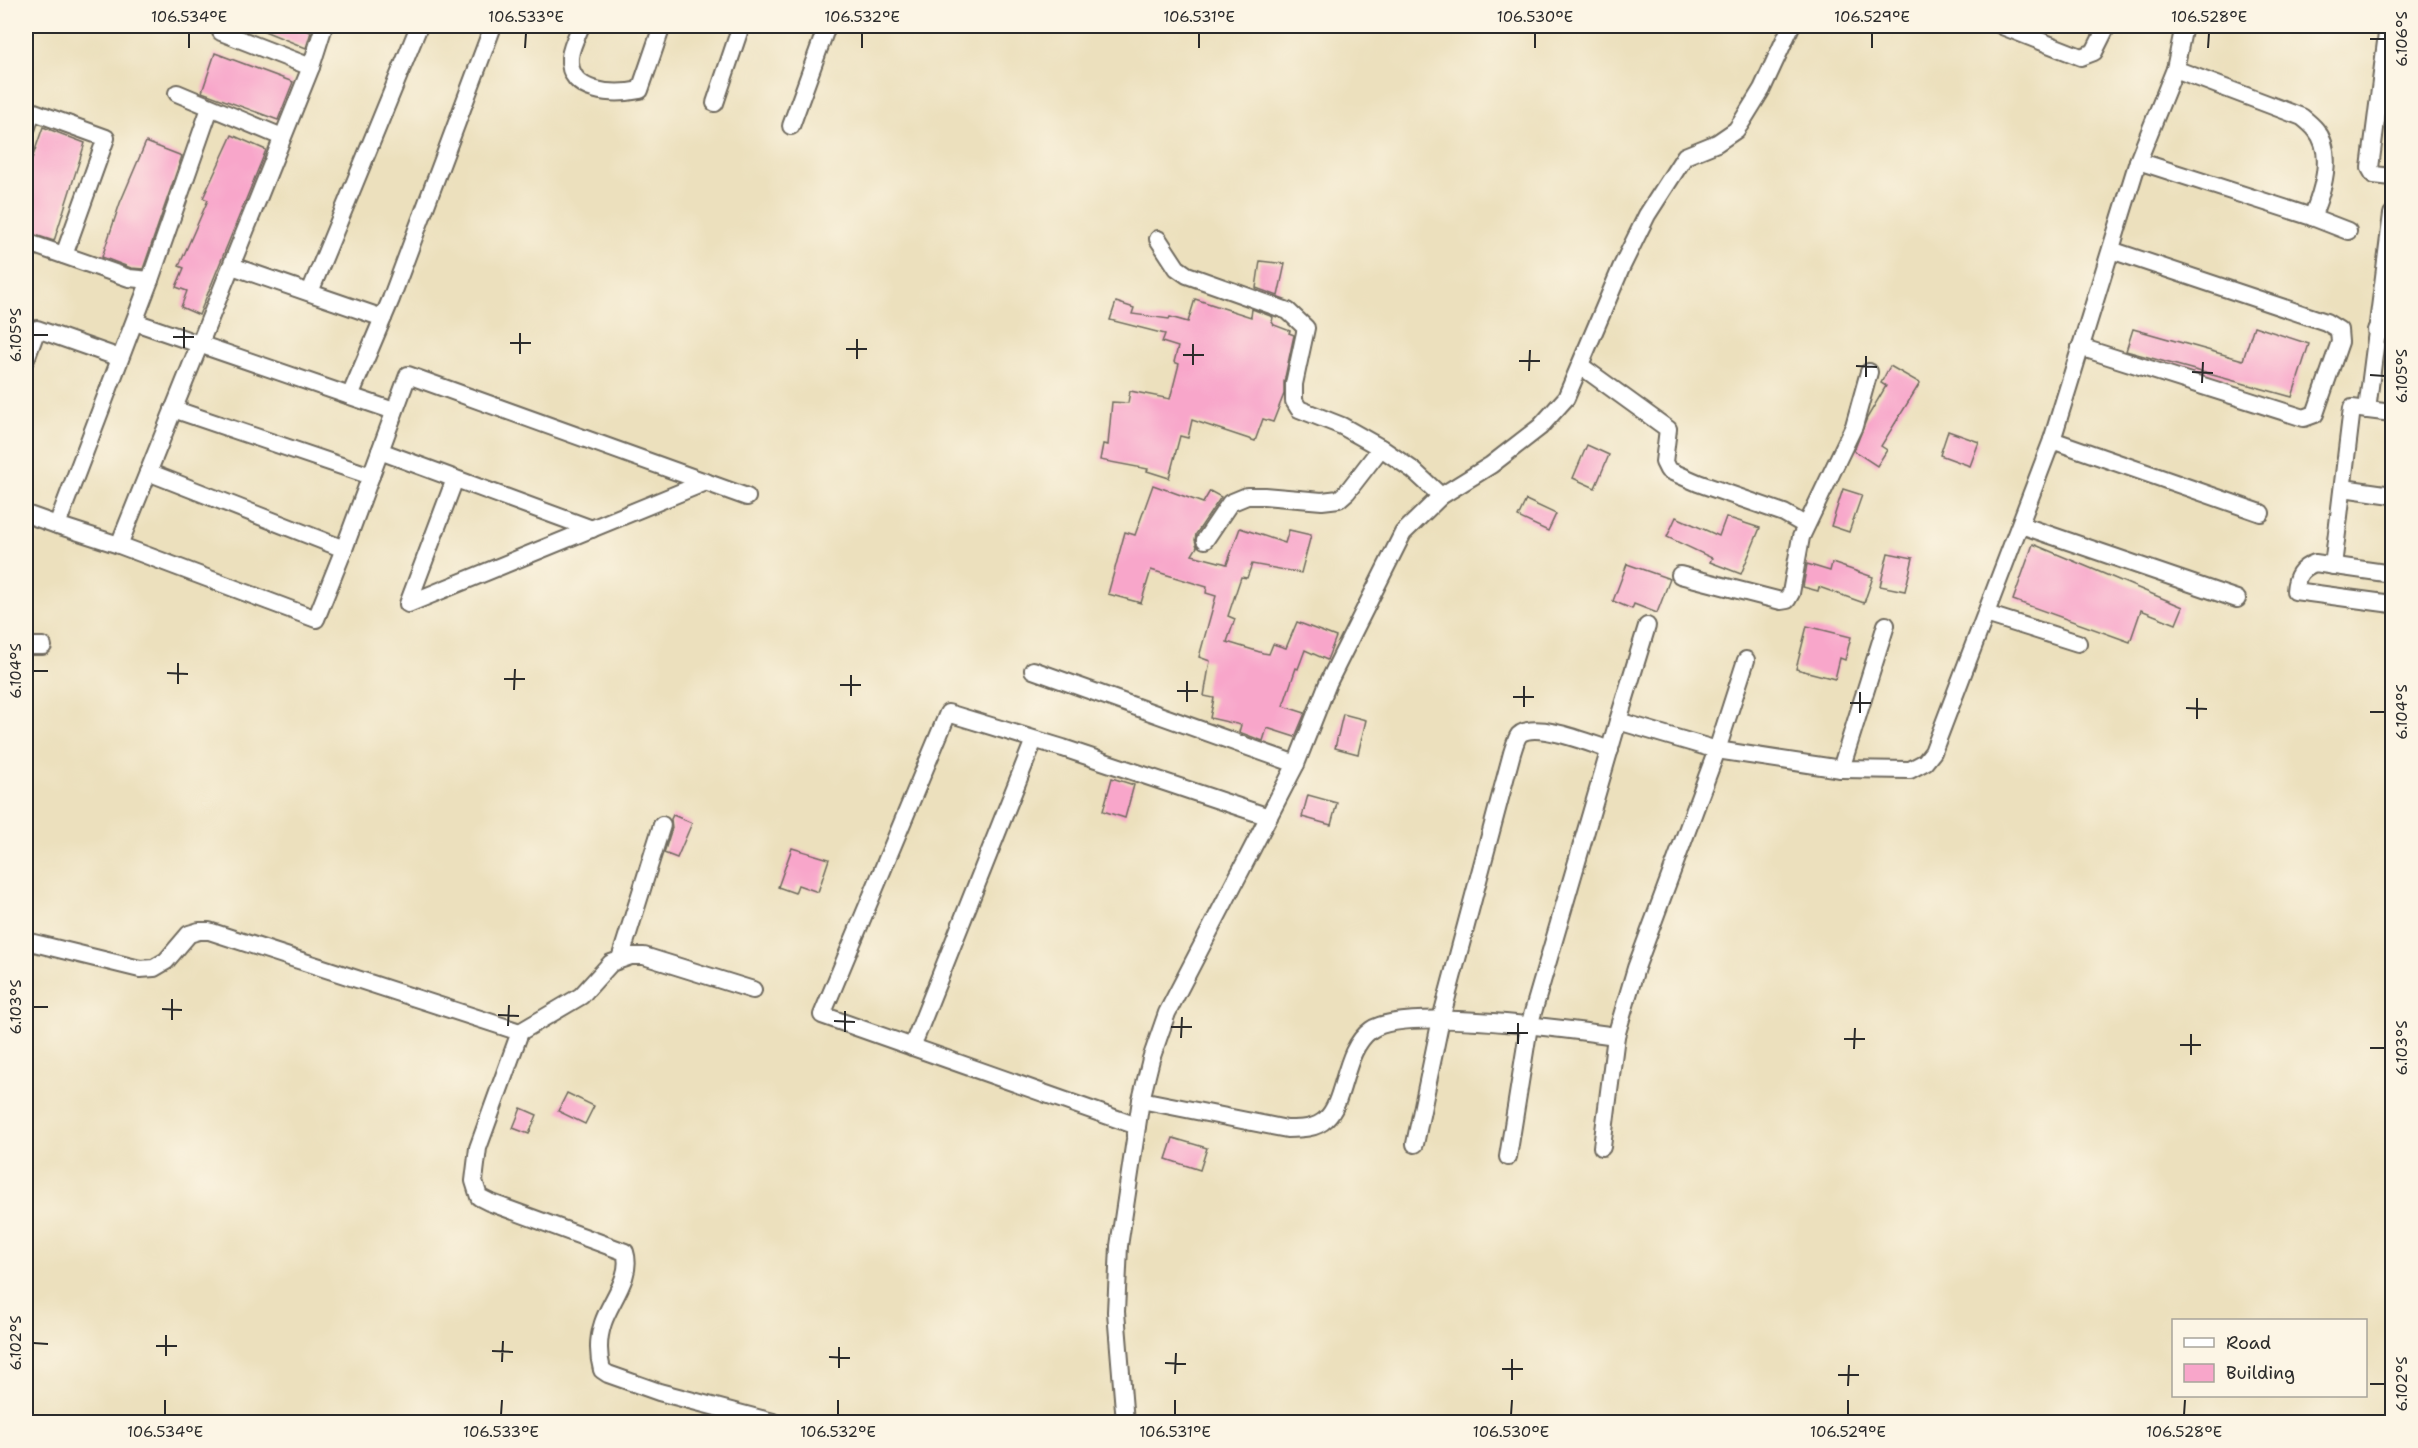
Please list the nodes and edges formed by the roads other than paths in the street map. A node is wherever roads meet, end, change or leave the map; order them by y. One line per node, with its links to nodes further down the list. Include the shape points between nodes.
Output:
1 (324, 26): 14 (street)
2 (419, 26): 35 (street)
3 (493, 26): 36 (street)
4 (580, 26): 5 (street, via 570,56 571,67 585,87 612,93 640,90)
5 (662, 26)
6 (741, 26): 17 (street)
7 (827, 26): 20 (street)
8 (1791, 26): 44 (street, via 1762,89 1736,130 1685,156 1647,215)
9 (2002, 26): 10 (street, via 2081,57 2094,52)
10 (2107, 26)
11 (2184, 26): 15 (street)
12 (2388, 26): 24 (street, via 2370,168 2374,175)
13 (221, 32): 14 (street)
14 (311, 67): 22 (street)
15 (2175, 69): 23 (street); 26 (street, via 2302,117 2318,131 2326,168 2323,191)
16 (177, 93): 18 (street)
17 (715, 103)
18 (210, 108): 22 (street); 34 (street)
19 (29, 110): 21 (street); 32 (street, via 106,138)
20 (791, 126)
21 (26, 130)
22 (282, 136): 33 (street)
23 (2138, 161): 26 (street); 30 (street)
24 (2392, 177)
25 (2392, 214): 31 (street)
26 (2312, 217): 27 (street)
27 (2348, 231)
28 (1158, 239): 52 (street, via 1177,268 1187,275 1294,316 1306,328 1293,390 1299,409 1342,426)
29 (26, 242): 32 (street)
30 (2111, 250): 41 (street); 41 (street, via 2326,322 2339,330 2340,342 2315,414 2304,418)
31 (2390, 251): 39 (street)
32 (64, 255): 34 (street, via 129,278)
33 (232, 266): 35 (street); 40 (street)
34 (150, 280): 37 (street)
35 (310, 292): 36 (street)
36 (383, 318): 46 (street)
37 (135, 322): 40 (street); 42 (street)
38 (31, 327): 42 (street); 43 (street)
39 (2384, 331): 48 (street)
40 (199, 345): 46 (street); 47 (street)
41 (2080, 347): 51 (street)
42 (120, 358): 64 (street)
43 (26, 359)
44 (1581, 366): 60 (street, via 1566,398 1540,427); 65 (street, via 1668,429 1664,462 1668,470 1784,513)
45 (1869, 372): 65 (street, via 1854,426)
46 (350, 396): 49 (street)
47 (173, 409): 54 (street); 55 (street)
48 (2367, 410): 50 (street); 58 (street, via 2352,408)
49 (394, 411): 53 (street); 57 (street, via 408,375)
50 (2392, 413)
51 (2052, 441): 62 (street); 66 (street)
52 (1381, 448): 60 (street); 68 (street, via 1339,499 1246,496 1230,503)
53 (380, 451): 55 (street); 56 (street)
54 (148, 472): 69 (street); 70 (street)
55 (371, 476): 70 (street)
56 (455, 478): 67 (street); 67 (street, via 408,604)
57 (706, 482): 61 (street); 67 (street)
58 (2343, 488): 59 (street); 71 (street)
59 (2392, 495)
60 (1442, 496): 88 (street, via 1403,533 1393,549 1328,683)
61 (747, 497)
62 (2261, 513)
63 (26, 514): 64 (street)
64 (57, 525): 69 (street)
65 (1805, 525): 73 (street, via 1791,593 1786,600)
66 (2020, 525): 74 (street); 76 (street)
67 (592, 529)
68 (1205, 540)
69 (119, 545): 70 (street, via 316,619)
70 (344, 549)
71 (2333, 566): 72 (street); 75 (street, via 2315,563 2304,567 2295,591)
72 (2392, 574)
73 (1680, 575)
74 (2237, 599)
75 (2392, 604)
76 (1986, 614): 79 (street); 89 (street, via 1934,752 1925,762 1910,770)
77 (1886, 625): 89 (street)
78 (1647, 626): 84 (street)
79 (2078, 643)
80 (26, 646): 81 (street)
81 (43, 646)
82 (1746, 660): 87 (street)
83 (1033, 670): 88 (street)
84 (1618, 721): 86 (street); 87 (street)
85 (1034, 740): 90 (street); 99 (street); 99 (street, via 948,713 822,1015)
86 (1610, 750): 95 (street, via 1542,730 1528,730 1518,736); 96 (street)
87 (1717, 750): 89 (street); 98 (street, via 1635,968)
88 (1296, 764): 90 (street)
89 (1841, 769)
90 (1269, 817): 100 (street, via 1167,1013)
91 (662, 825): 93 (street)
92 (26, 941): 97 (street, via 140,969 154,968 166,961 189,934 209,931)
93 (620, 958): 94 (street, via 644,956); 97 (street, via 581,996)
94 (753, 990)
95 (1441, 1019): 96 (street); 100 (street, via 1392,1023 1371,1030 1356,1048 1334,1108 1326,1120 1308,1129 1287,1129); 102 (street)
96 (1530, 1026): 98 (street); 104 (street)
97 (520, 1032): 105 (street, via 478,1148 474,1181 479,1197 625,1252 625,1275 603,1324 599,1354 602,1370 659,1392)
98 (1616, 1036): 103 (street)
99 (912, 1047): 101 (street)
100 (1142, 1100): 101 (street)
101 (1137, 1126): 106 (street, via 1119,1246 1116,1312)
102 (1415, 1144)
103 (1602, 1147)
104 (1508, 1157)
105 (773, 1422)
106 (1125, 1422)

